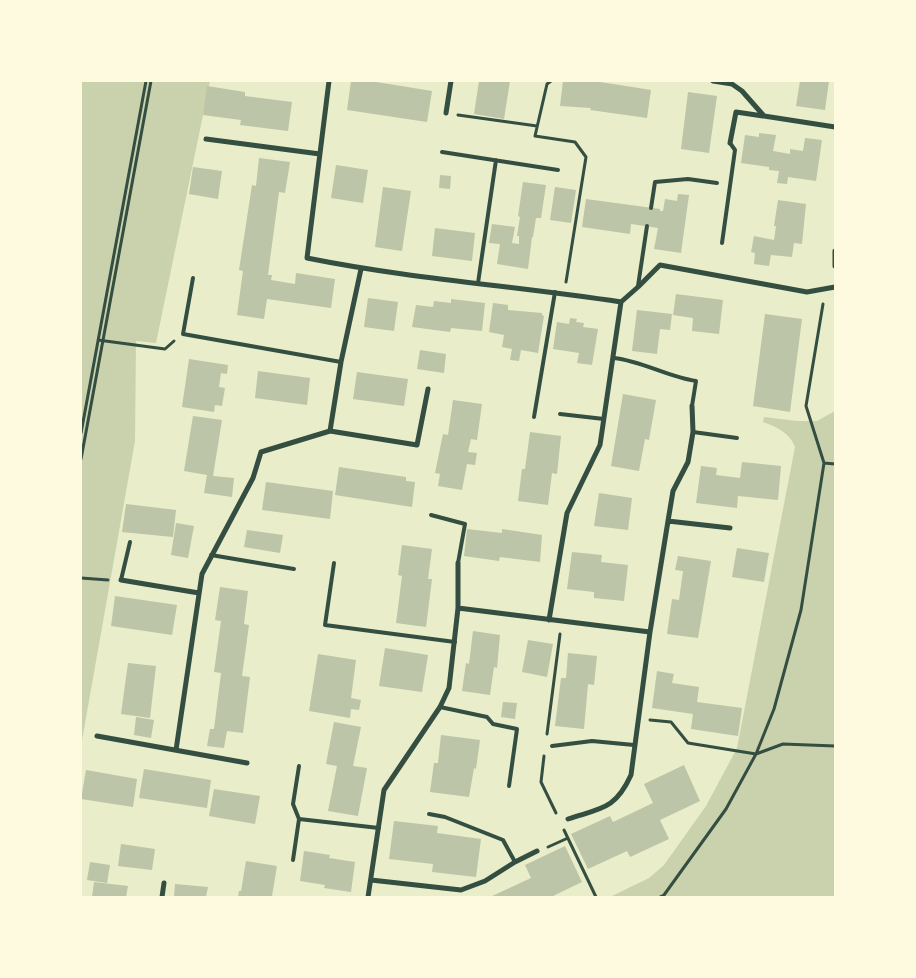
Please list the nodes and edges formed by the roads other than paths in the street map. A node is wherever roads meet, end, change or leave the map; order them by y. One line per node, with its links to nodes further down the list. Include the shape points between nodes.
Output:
1 (329, 81): 10 (street)
2 (451, 81): 4 (street)
3 (713, 81): 5 (street, via 732,84)
4 (446, 113)
5 (764, 116): 6 (street); 8 (street, via 736,112)
6 (835, 126)
7 (206, 139): 10 (street)
8 (730, 143): 16 (lane, via 736,150)
9 (442, 152): 11 (lane)
10 (320, 154): 19 (street, via 307,258)
11 (496, 160): 12 (lane); 21 (lane)
12 (558, 170)
13 (717, 183): 14 (lane, via 688,179 655,182)
14 (651, 208)
15 (647, 226): 22 (lane)
16 (722, 243)
17 (835, 251): 18 (street)
18 (835, 266)
19 (361, 269): 21 (street); 27 (street)
20 (193, 278): 27 (lane, via 183,334)
21 (478, 283): 24 (street)
22 (638, 287): 23 (street, via 660,265 807,292); 25 (street)
23 (835, 287)
24 (555, 292): 25 (street); 31 (lane)
25 (621, 302): 26 (street)
26 (614, 358): 29 (lane, via 696,381); 32 (street)
27 (342, 362): 33 (street)
28 (428, 389): 33 (street, via 417,445)
29 (692, 406): 34 (street)
30 (560, 414): 32 (lane)
31 (534, 417)
32 (604, 419): 47 (street, via 600,444 567,513)
33 (330, 431): 40 (street, via 261,452 253,478)
34 (693, 432): 35 (lane); 37 (street, via 688,462 673,491)
35 (737, 438)
36 (431, 515): 42 (lane, via 465,524)
37 (668, 521): 38 (street); 48 (street)
38 (730, 528)
39 (130, 542): 44 (lane)
40 (211, 555): 43 (lane); 45 (street, via 202,574)
41 (334, 563): 49 (lane, via 325,625)
42 (458, 563): 46 (street)
43 (294, 569)
44 (121, 580): 45 (street)
45 (199, 593): 54 (street)
46 (458, 608): 47 (street); 49 (street)
47 (550, 620): 48 (street)
48 (650, 632): 52 (street)
49 (455, 642): 50 (street, via 449,688)
50 (440, 707): 57 (lane, via 487,716 493,724 517,728); 61 (street, via 384,790)
51 (97, 736): 54 (street)
52 (634, 745): 53 (lane, via 592,741); 60 (street, via 631,775 618,798 611,804)
53 (552, 746)
54 (176, 750): 55 (street)
55 (247, 763)
56 (299, 766): 59 (lane, via 293,804)
57 (509, 786)
58 (429, 814): 64 (lane, via 503,840)
59 (299, 818): 61 (lane); 63 (lane)
60 (568, 818)
61 (379, 828): 65 (street)
62 (537, 852): 64 (street)
63 (293, 860)
64 (514, 862): 65 (street, via 485,881 461,890)
65 (371, 880): 68 (street)
66 (164, 882): 67 (street)
67 (162, 897)
68 (368, 897)

